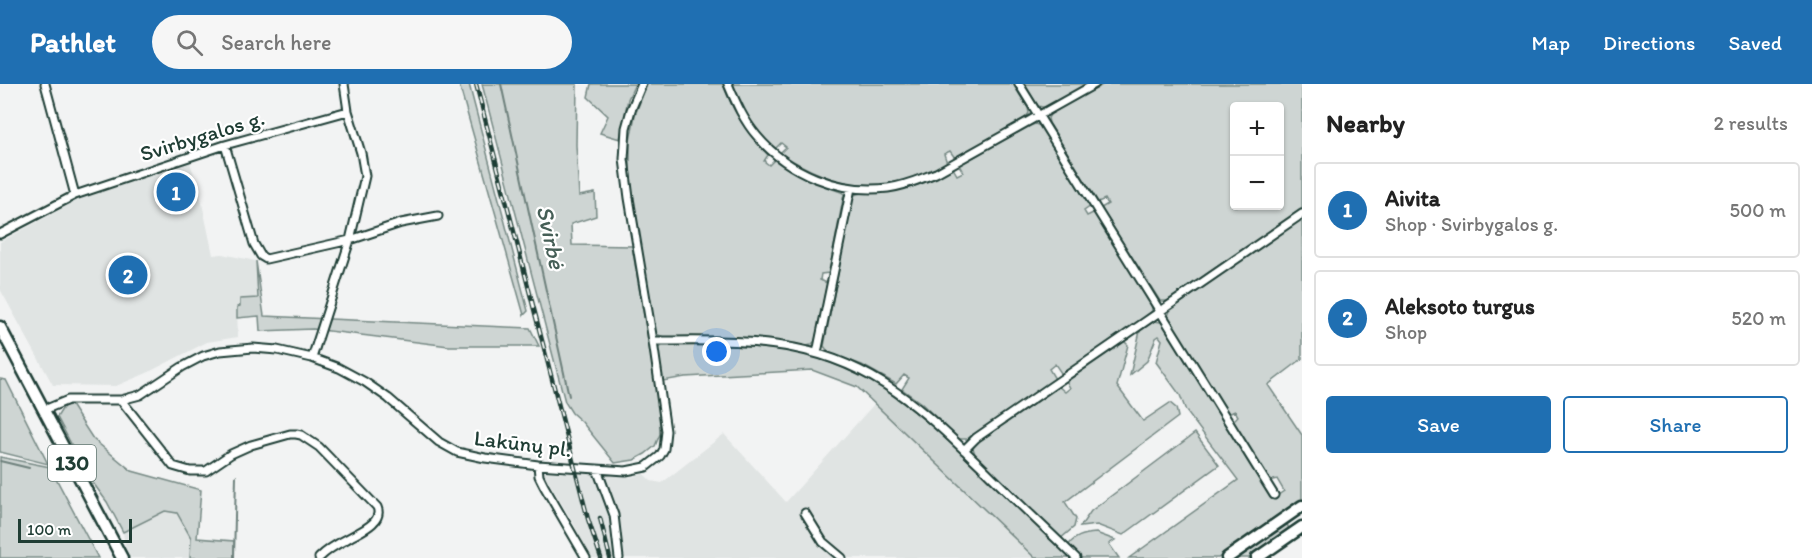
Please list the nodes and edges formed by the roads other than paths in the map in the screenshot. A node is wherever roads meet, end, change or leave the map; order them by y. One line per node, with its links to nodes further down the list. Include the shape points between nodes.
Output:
1 (45, 84): 11 (street)
2 (344, 84): 7 (street)
3 (642, 84): 18 (street, Lakūnų pl., via 626,129 624,159)
4 (728, 84): 10 (street, via 749,125 781,159 811,176)
5 (1019, 84): 8 (street)
6 (1095, 84): 8 (street)
7 (348, 111): 9 (street, Svirbygalos g.); 15 (street, via 365,176)
8 (1038, 116): 10 (street, via 909,184); 16 (street)
9 (225, 145): 11 (street, Svirbygalos g.); 15 (street, via 254,244 266,260)
10 (851, 188): 19 (street)
11 (75, 195): 14 (street, Svirbygalos g.)
12 (1302, 214): 16 (street)
13 (438, 216): 15 (street)
14 (0, 234)
15 (350, 240): 20 (street)
16 (1161, 311): 23 (street); 26 (street)
17 (0, 327): 22 (main road, 130)
18 (653, 341): 19 (street, via 758,343); 25 (street, Lakūnų pl., via 665,421 664,449 646,467 626,471)
19 (818, 353): 23 (street, via 855,368 900,394)
20 (312, 358): 21 (street, Lakūnų pl., via 253,348 220,351 182,367 140,395); 24 (street, Lakūnų pl., via 365,381 439,442 457,452)
21 (122, 400): 22 (street, Lakūnų pl., via 68,400); 32 (street, via 172,466 190,471 206,471 250,445 290,434 301,435 319,447 377,507 378,515 371,525)
22 (44, 410): 31 (main road, 130)
23 (964, 450): 36 (street)
24 (538, 465): 25 (street, Lakūnų pl.); 33 (street, via 544,486)
25 (597, 469): 34 (street, via 614,515)
26 (1274, 495)
27 (1302, 506): 29 (main road)
28 (805, 513): 35 (street, via 823,542)
29 (1287, 517): 30 (main road); 37 (main road)
30 (1300, 532): 38 (main road)
31 (122, 558)
32 (319, 558)
33 (586, 558)
34 (619, 558)
35 (842, 558)
36 (1076, 558)
37 (1227, 558)
38 (1257, 558)

